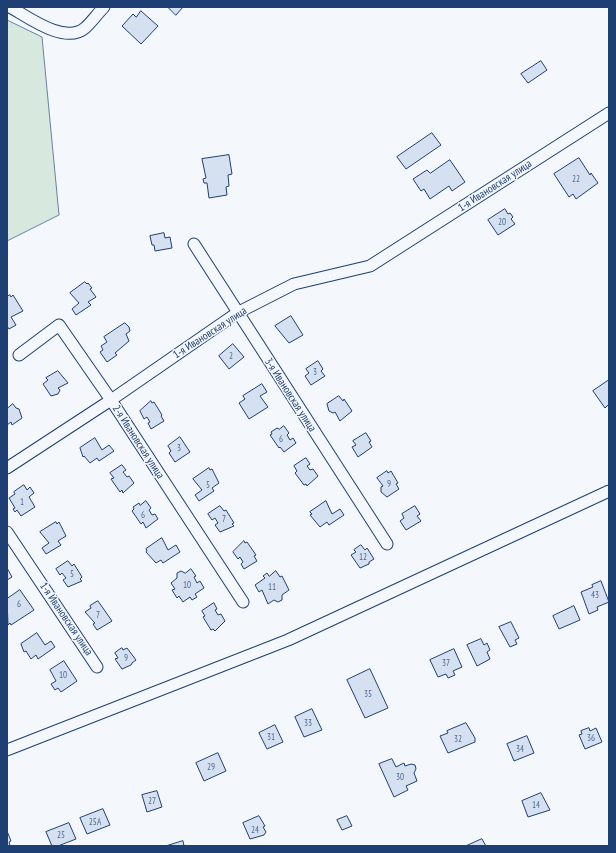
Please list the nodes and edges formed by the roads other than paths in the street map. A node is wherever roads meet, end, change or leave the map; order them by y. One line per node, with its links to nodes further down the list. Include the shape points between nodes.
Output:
1 (10, 7): 2 (street, via 57,32 71,34 84,29)
2 (104, 7)
3 (609, 113): 5 (street, 1-я Ивановская улица, via 370,266 294,284)
4 (194, 244): 5 (street, 3-я Ивановская улица)
5 (237, 313): 7 (street, 1-я Ивановская улица); 11 (street, 3-я Ивановская улица)
6 (19, 355): 7 (street, 2-я Ивановская улица, via 59,325)
7 (111, 400): 8 (street, 1-я Ивановская улица); 12 (street, 2-я Ивановская улица)
8 (7, 468)
9 (609, 491): 14 (street, via 288,640)
10 (7, 532): 13 (street, 1-я Ивановская улица)
11 (387, 544)
12 (244, 602)
13 (97, 667)
14 (7, 750)

